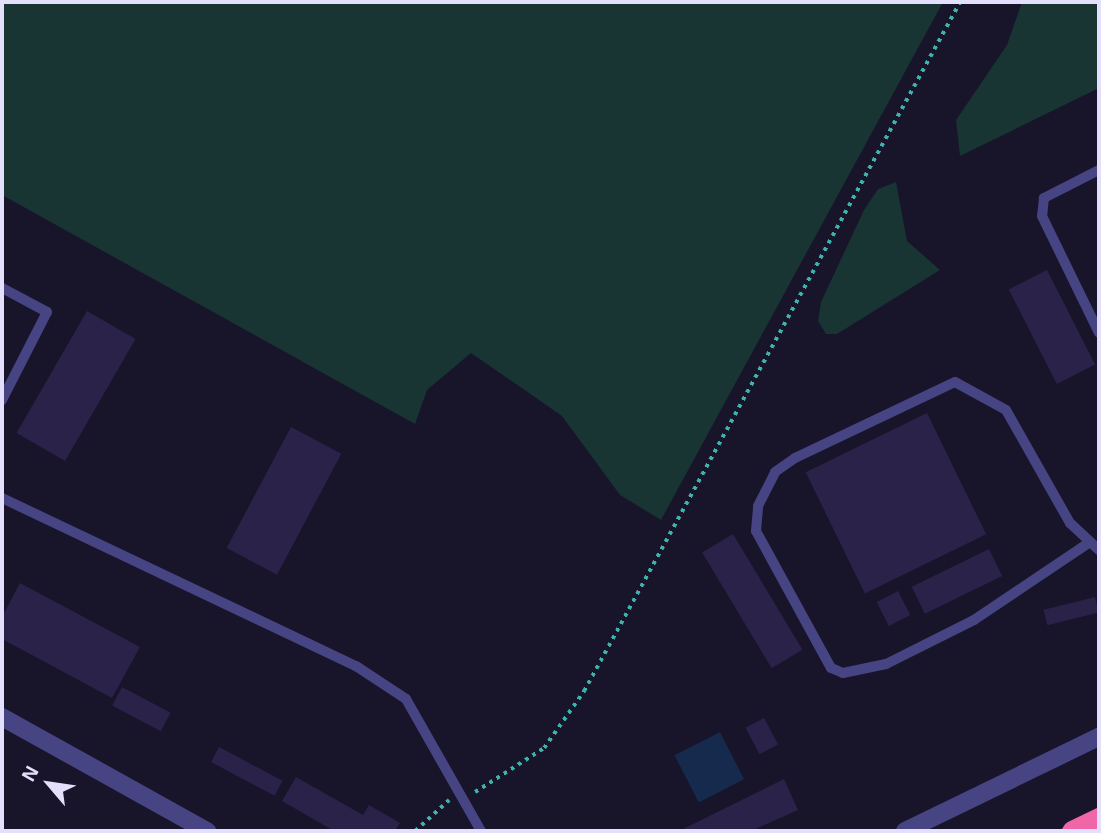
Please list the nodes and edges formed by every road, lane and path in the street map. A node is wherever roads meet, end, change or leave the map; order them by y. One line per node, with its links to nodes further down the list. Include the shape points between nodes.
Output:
1 (960, 2): 11 (path, via 584,691 544,748)
2 (1099, 170): 4 (lane, via 1044,198 1042,216)
3 (2, 288): 5 (lane, via 47,313)
4 (1099, 333)
5 (2, 400)
6 (2, 498): 11 (lane, via 366,673 407,699)
7 (1090, 542): 7 (lane, via 1070,523 1006,410 954,382 785,465 758,506 756,531 831,668 843,673 886,664 974,620); 8 (lane)
8 (1099, 550)
9 (2, 717): 13 (street)
10 (1099, 737): 16 (street)
11 (461, 794): 14 (path); 15 (lane)
12 (1099, 818): 17 (highway)
13 (207, 831)
14 (415, 831)
15 (481, 831)
16 (905, 831)
17 (1072, 831)

